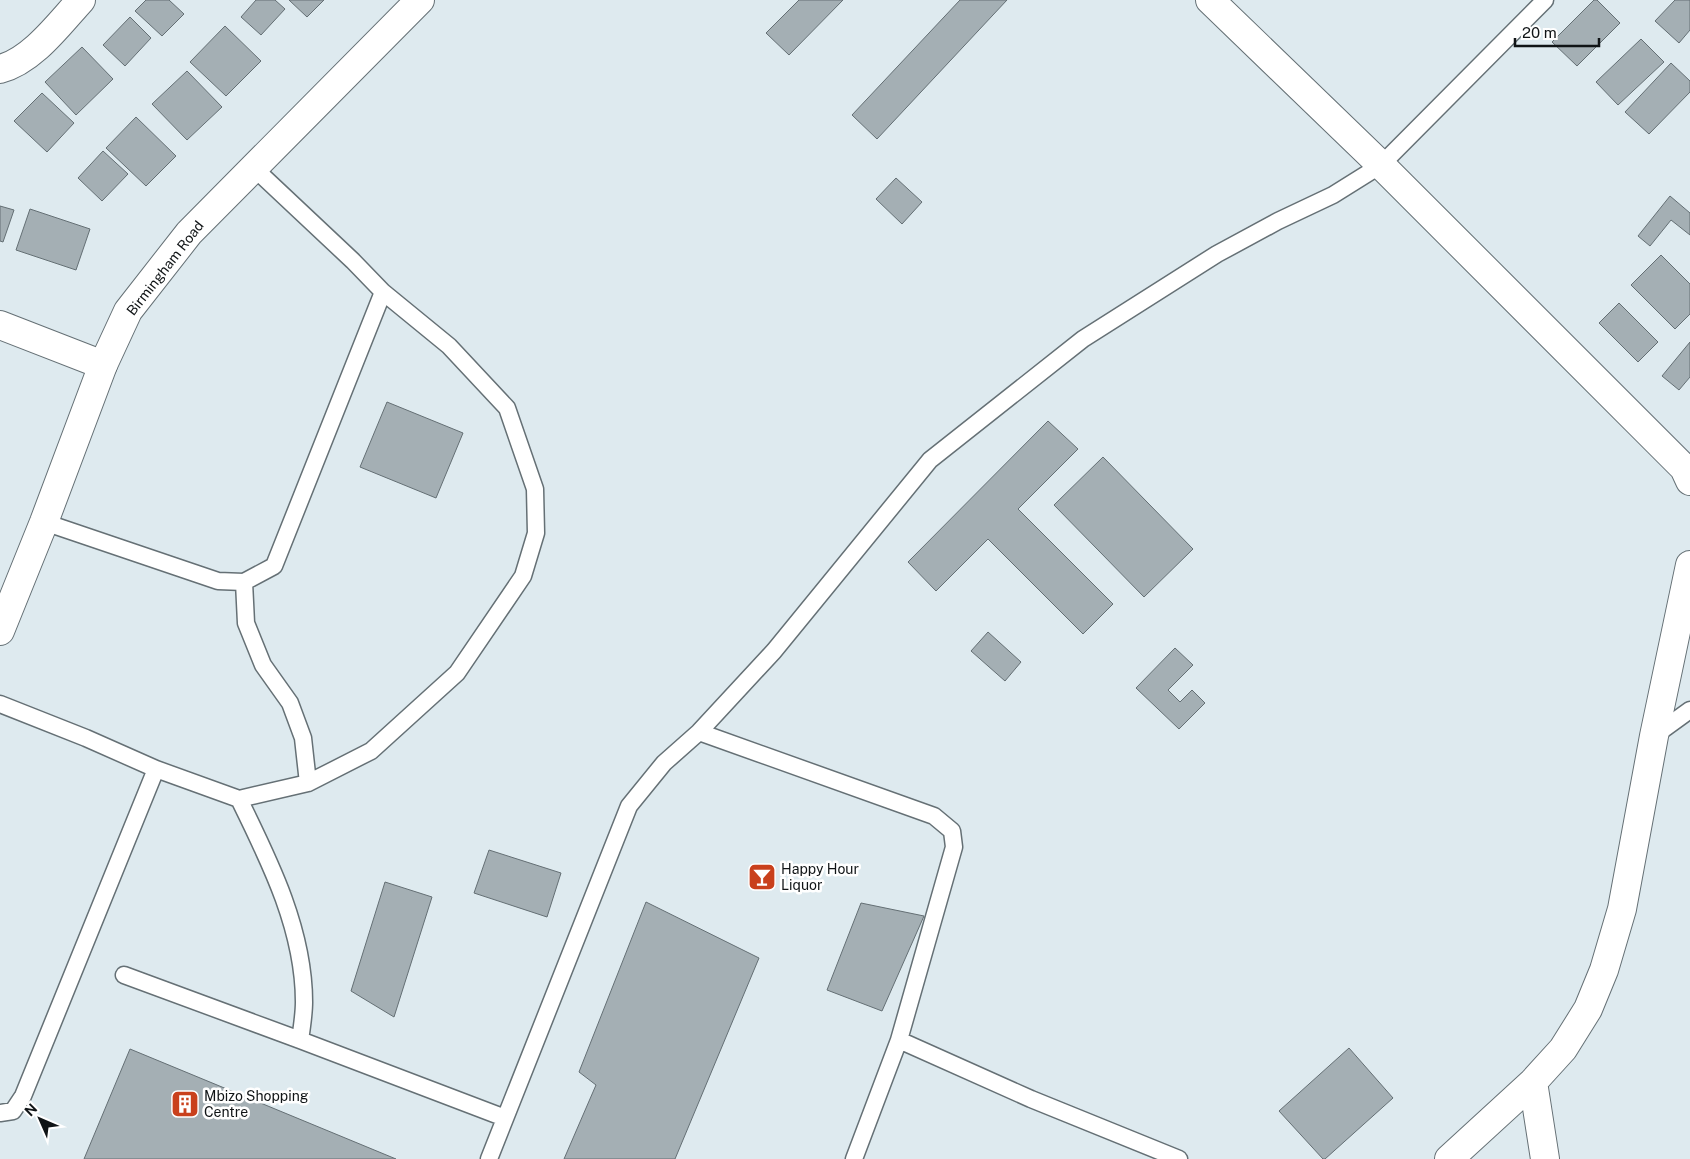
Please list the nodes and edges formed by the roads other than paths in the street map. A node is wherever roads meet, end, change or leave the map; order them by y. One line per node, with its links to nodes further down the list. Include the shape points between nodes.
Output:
1 (81, 0): 5 (street, via 42,43 12,66)
2 (420, 0): 7 (street, Birmingham Road)
3 (1210, 0): 6 (street)
4 (1546, 0): 6 (lane)
5 (0, 69)
6 (1381, 165): 11 (street, via 1684,468); 18 (lane, via 1333,195 1217,254 1083,339 930,460 774,651)
7 (253, 167): 8 (lane); 10 (street, Birmingham Road, via 190,233 128,311)
8 (383, 292): 14 (lane, via 274,566); 21 (lane, via 449,346 507,408 534,489 536,533 523,576 457,673 372,751)
9 (0, 325): 10 (street)
10 (103, 365): 12 (street, Birmingham Road)
11 (1690, 481)
12 (44, 522): 14 (lane, via 218,581); 15 (street, Birmingham Road)
13 (1690, 565): 19 (street)
14 (244, 582): 21 (lane, via 246,623 263,665 290,703 303,738)
15 (0, 631)
16 (0, 704): 20 (lane)
17 (1690, 710): 19 (lane)
18 (700, 732): 25 (lane, via 934,816 952,831 954,847); 28 (lane, via 664,763 628,806)
19 (1654, 736): 26 (street, via 1622,909 1604,970 1583,1017 1563,1049)
20 (156, 769): 22 (lane); 27 (lane, via 23,1096 13,1110)
21 (308, 783): 22 (lane)
22 (238, 799): 24 (lane, via 261,844 283,899 299,952 304,1002)
23 (124, 975): 24 (lane)
24 (300, 1040): 28 (lane)
25 (899, 1040): 30 (lane); 31 (lane)
26 (1533, 1082): 32 (street); 33 (street)
27 (0, 1113)
28 (505, 1118): 29 (lane)
29 (489, 1159)
30 (854, 1159)
31 (1178, 1159)
32 (1449, 1159)
33 (1545, 1159)

